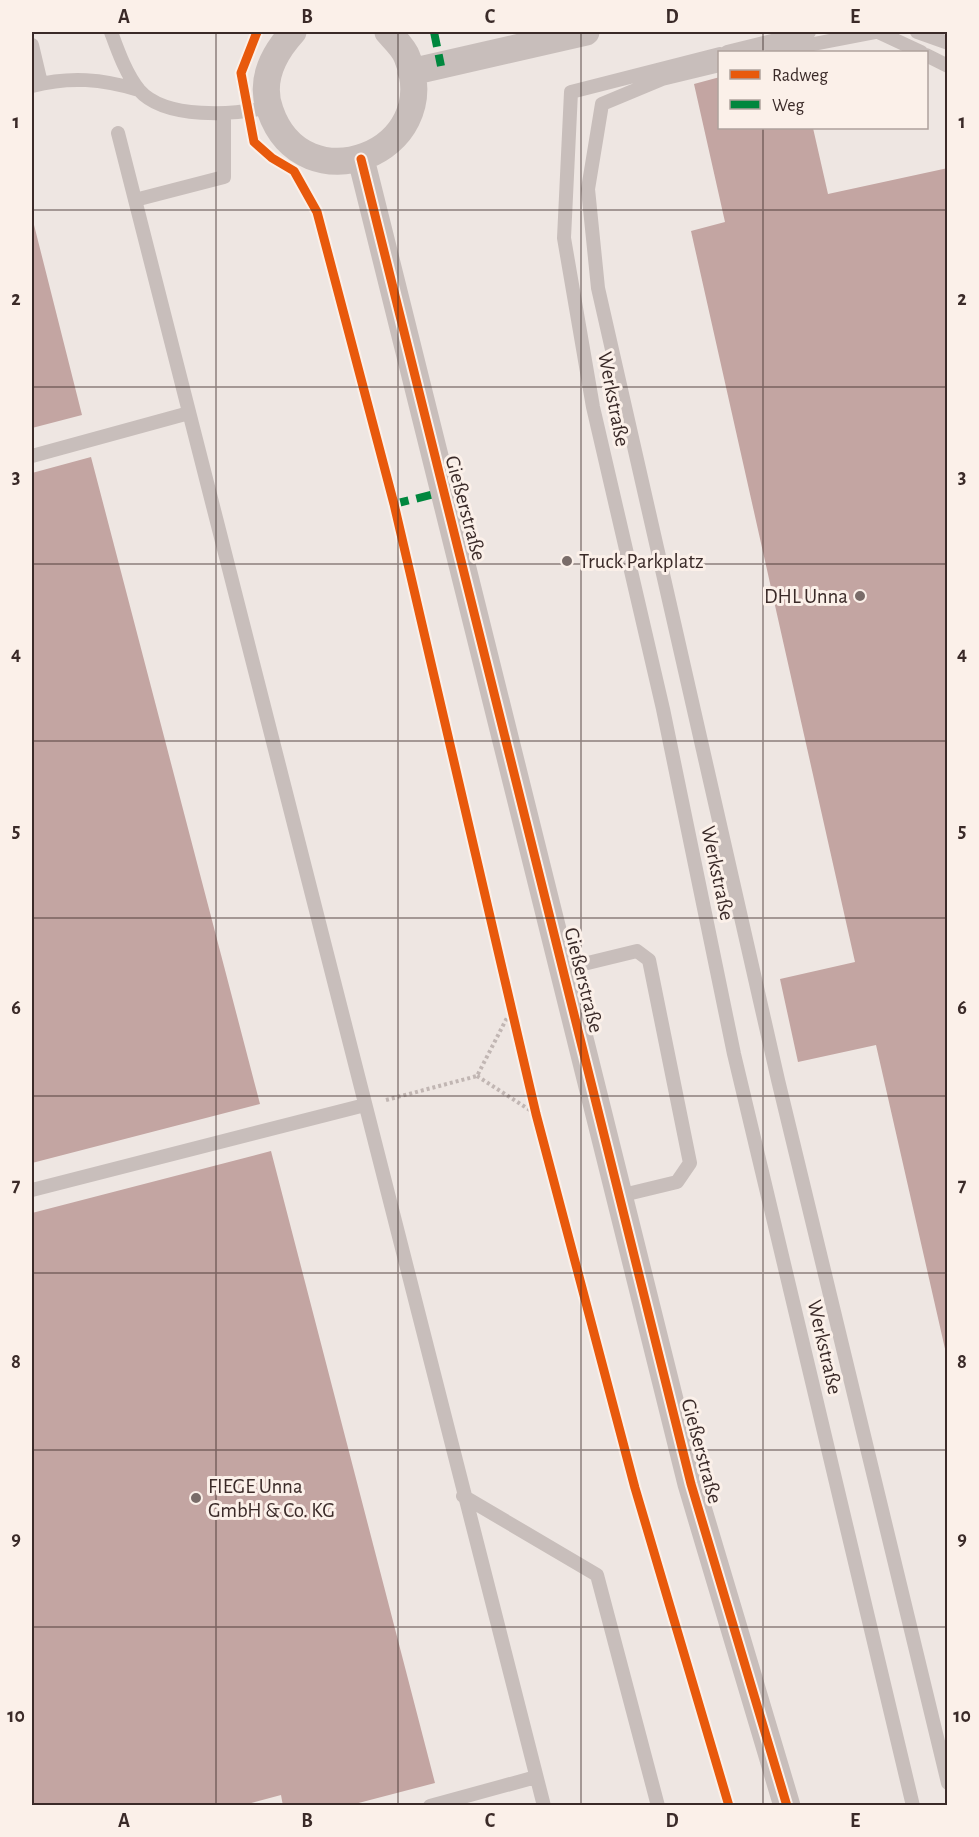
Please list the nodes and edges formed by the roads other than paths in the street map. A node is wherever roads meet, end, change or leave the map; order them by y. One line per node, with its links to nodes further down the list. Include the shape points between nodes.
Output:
1 (111, 32): 19 (lane)
2 (293, 32): 20 (street, via 277,50 268,71)
3 (388, 32): 17 (street, via 407,55)
4 (586, 32): 17 (street)
5 (809, 32): 10 (lane)
6 (877, 32): 11 (lane); 12 (lane)
7 (917, 32): 8 (lane)
8 (948, 43)
9 (32, 45): 18 (lane)
10 (731, 51)
11 (777, 51)
12 (919, 51)
13 (718, 55): 38 (lane, Werkstraße, via 571,92 564,238 593,407 663,709 734,1054)
14 (928, 56): 16 (lane)
15 (718, 65): 33 (lane, via 662,79 602,104 588,189 598,288 781,1091)
16 (948, 66)
17 (411, 72): 23 (street, via 414,86 409,116 392,142)
18 (36, 84): 19 (lane, via 82,78)
19 (139, 90): 21 (lane, via 180,110)
20 (268, 106): 21 (lane); 23 (street, via 286,139 304,153 327,161)
21 (224, 115): 24 (lane, via 224,177)
22 (118, 133): 24 (lane)
23 (362, 159): 27 (street, Gießerstraße)
24 (135, 200): 25 (lane)
25 (189, 414): 26 (lane); 28 (lane)
26 (32, 456)
27 (563, 969): 30 (street, Gießerstraße); 30 (lane, via 637,951 649,960 690,1163 677,1182)
28 (364, 1105): 29 (lane); 31 (lane)
29 (32, 1190)
30 (619, 1196): 37 (street, Gießerstraße, via 691,1484)
31 (463, 1496): 32 (lane); 36 (lane, via 597,1575)
32 (536, 1777): 34 (lane); 35 (lane)
33 (948, 1783)
34 (430, 1806)
35 (544, 1806)
36 (658, 1806)
37 (787, 1806)
38 (913, 1806)

